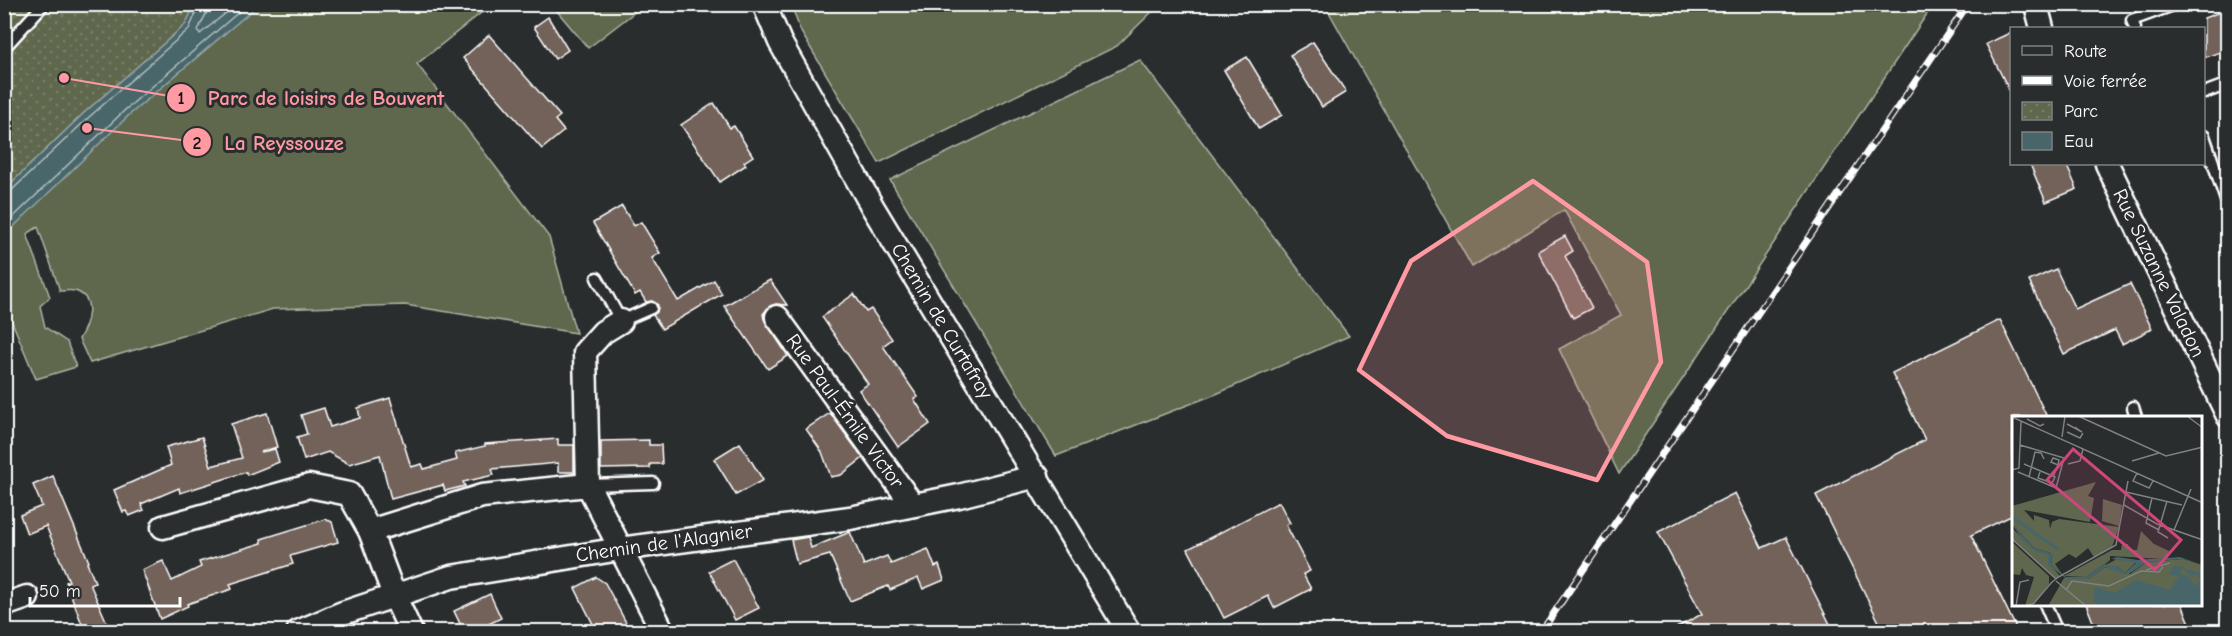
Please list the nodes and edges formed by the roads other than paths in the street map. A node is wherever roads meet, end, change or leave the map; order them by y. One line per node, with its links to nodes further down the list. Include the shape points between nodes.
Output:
1 (44, 4): 7 (lane)
2 (764, 4): 18 (street, Chemin de Curtafray, via 780,42 872,206)
3 (2039, 4): 5 (street)
4 (2176, 4): 6 (lane, via 2132,20)
5 (2042, 27)
6 (2135, 27)
7 (4, 48)
8 (2228, 84): 9 (lane)
9 (2205, 93)
10 (2205, 139): 12 (lane)
11 (2107, 165): 17 (street, Rue Suzanne Valadon)
12 (2228, 206)
13 (597, 278): 16 (lane)
14 (651, 308): 16 (lane)
15 (777, 317): 21 (street, Rue Paul-Émile Victor)
16 (621, 321): 20 (street, via 603,332 585,352)
17 (2228, 416)
18 (1036, 476): 21 (street, Chemin de l'Alagnier); 32 (street, Chemin de Curtafray)
19 (653, 483): 20 (lane)
20 (588, 485): 23 (street, via 482,496); 24 (street)
21 (912, 506): 24 (street, Chemin de l'Alagnier)
22 (163, 527): 23 (street, via 309,486 348,495)
23 (370, 531): 25 (street)
24 (620, 549): 25 (street, Chemin de l'Alagnier, via 451,577); 31 (street)
25 (394, 595): 29 (street, Chemin de l'Alagnier); 30 (street)
26 (27, 597): 27 (street)
27 (4, 605)
28 (2046, 606): 33 (lane)
29 (298, 632)
30 (411, 632)
31 (663, 632)
32 (1129, 632)
33 (2057, 632)

